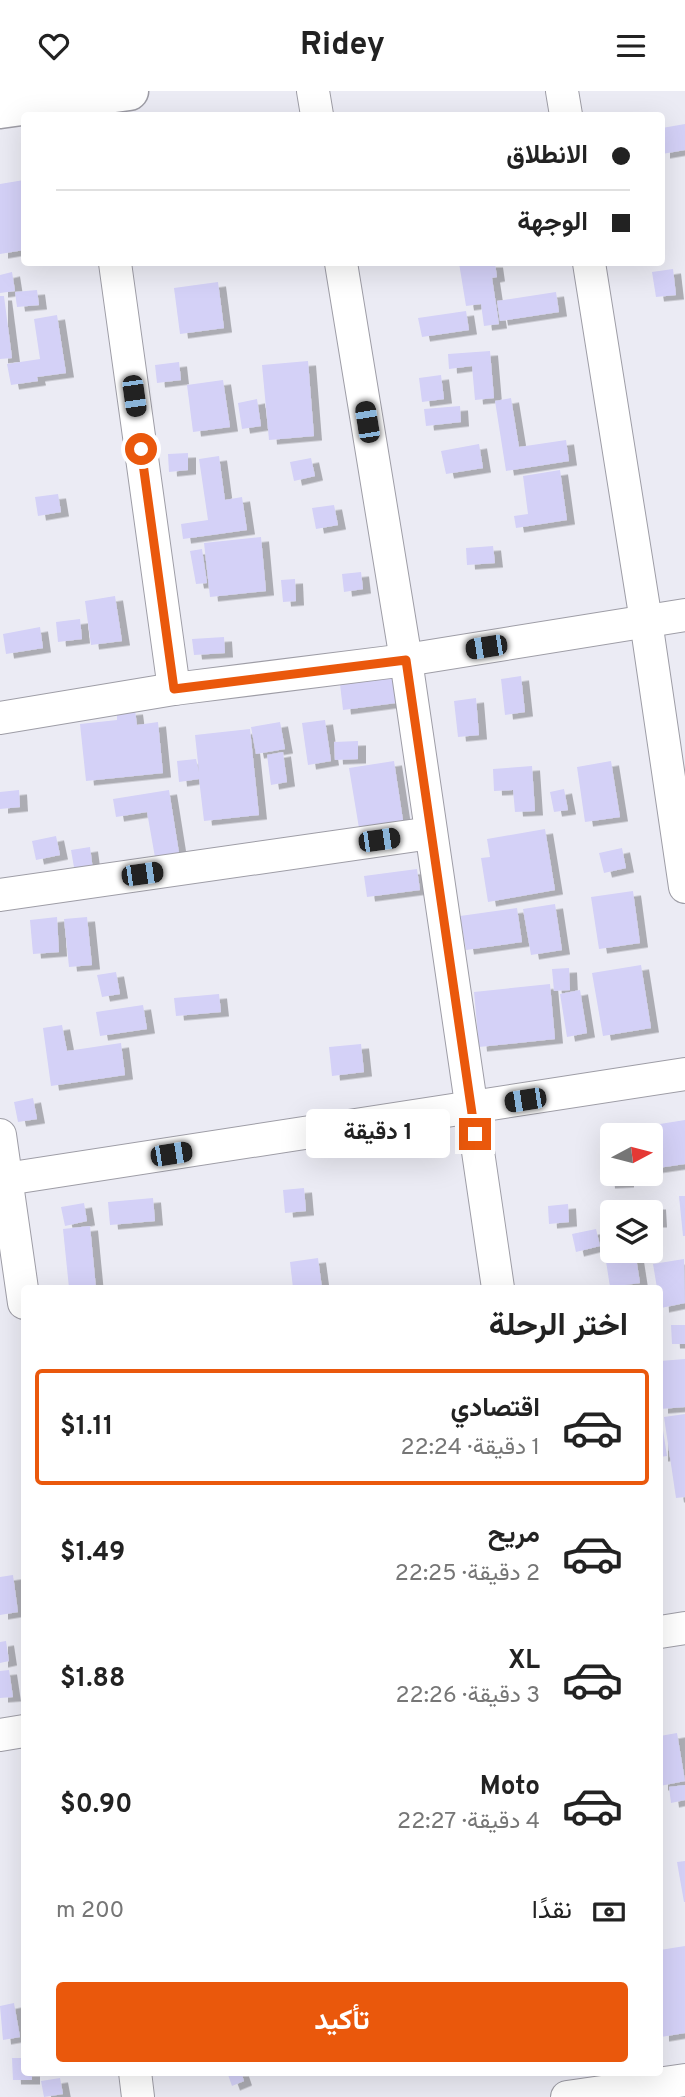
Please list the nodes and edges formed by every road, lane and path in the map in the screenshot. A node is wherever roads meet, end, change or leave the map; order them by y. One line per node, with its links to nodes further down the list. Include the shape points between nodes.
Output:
1 (129, 91): 4 (main road)
2 (313, 91): 6 (street)
3 (562, 91): 7 (street)
4 (94, 106): 5 (main road)
5 (0, 110)
6 (316, 112)
7 (566, 112)
8 (115, 266): 14 (street)
9 (341, 266): 13 (street)
10 (589, 266): 12 (street)
11 (685, 615): 12 (street)
12 (646, 621): 13 (street); 17 (street)
13 (406, 660): 14 (street); 16 (street)
14 (174, 689): 15 (street)
15 (0, 718)
16 (431, 832): 18 (street); 20 (street)
17 (685, 887)
18 (0, 894)
19 (685, 1074): 20 (street)
20 (472, 1109): 22 (street); 24 (street)
21 (0, 1135): 22 (street)
22 (3, 1180): 23 (street)
23 (21, 1285)
24 (498, 1285)
25 (685, 1628): 26 (street)
26 (663, 1632)
27 (21, 1732): 28 (street)
28 (0, 1735)
29 (135, 2076): 32 (street)
30 (685, 2080): 31 (street)
31 (615, 2086): 33 (street)
32 (138, 2097)
33 (568, 2097)

